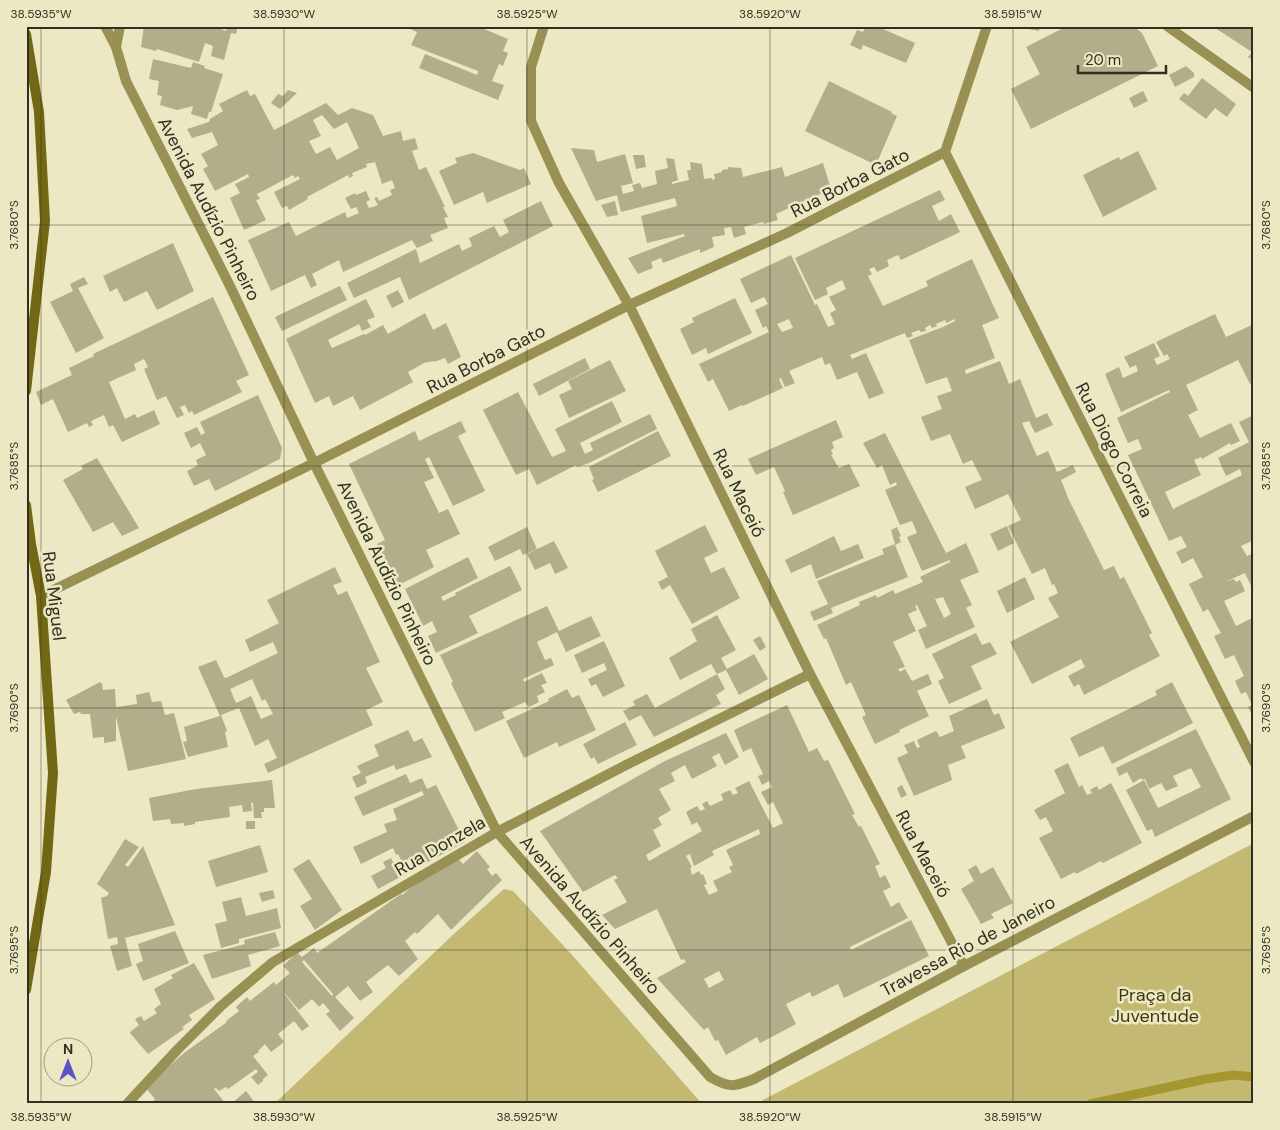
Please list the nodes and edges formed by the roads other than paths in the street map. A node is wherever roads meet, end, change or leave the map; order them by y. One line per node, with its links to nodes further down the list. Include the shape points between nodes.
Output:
1 (105, 26): 7 (street, Avenida Audízio Pinheiro)
2 (120, 26): 7 (street, Avenida Audízio Pinheiro)
3 (544, 26): 10 (street, Rua Maceió, via 531,67 531,121 559,183)
4 (987, 26): 9 (street)
5 (1167, 26): 8 (street)
6 (26, 34): 11 (main road, via 39,112 45,221)
7 (116, 47): 12 (street, Avenida Audízio Pinheiro, via 126,82 230,284)
8 (1254, 88)
9 (945, 152): 10 (street, Rua Borba Gato, via 787,233); 16 (street, Rua Diogo Correia)
10 (629, 305): 12 (street, Rua Borba Gato); 15 (street, Rua Maceió)
11 (26, 391)
12 (314, 463): 14 (street, Rua Borba Gato); 18 (street, Avenida Audízio Pinheiro)
13 (26, 505): 14 (main road, Rua Miguel)
14 (42, 596): 20 (main road, Rua Miguel, via 53,773 46,872)
15 (810, 674): 18 (street, Rua Donzela); 19 (street, Rua Maceió)
16 (1254, 762)
17 (1254, 816): 19 (street, Travessa Rio de Janeiro)
18 (497, 832): 21 (street, Avenida Audízio Pinheiro); 22 (street, Rua Donzela, via 273,962 215,1012)
19 (964, 966): 21 (street, Travessa Rio de Janeiro, via 738,1086 724,1085)
20 (26, 990)
21 (700, 1067)
22 (127, 1104)

